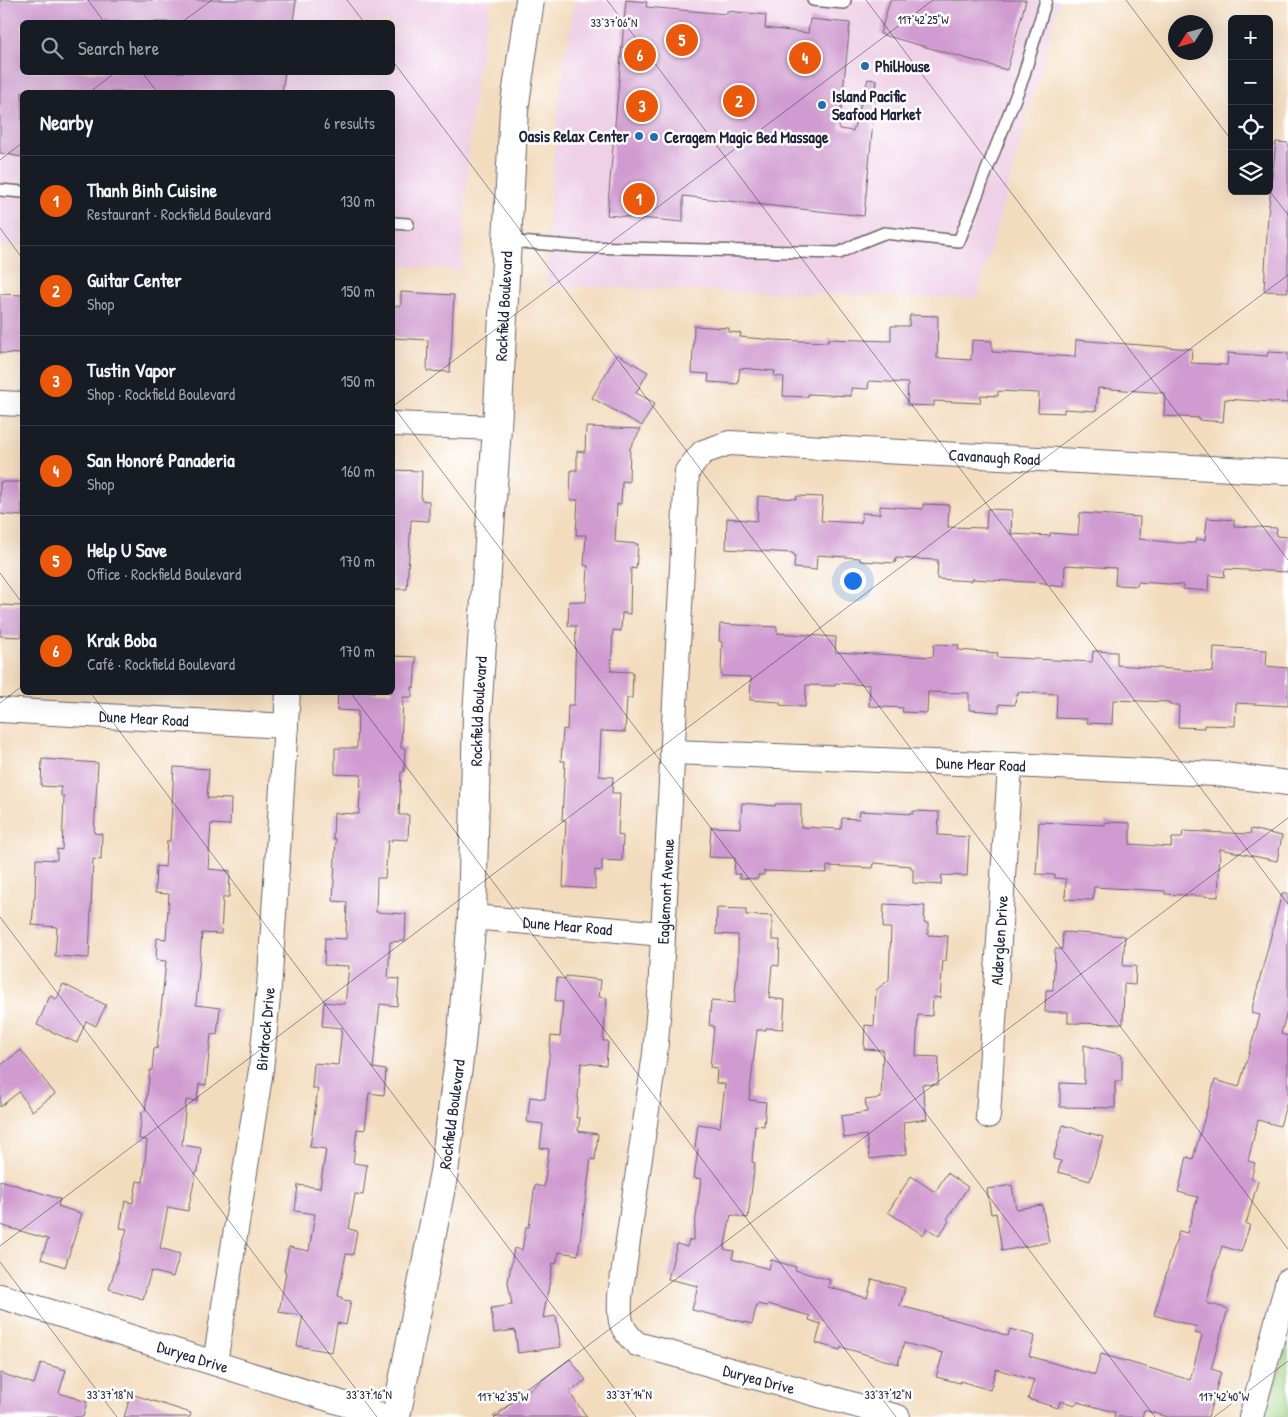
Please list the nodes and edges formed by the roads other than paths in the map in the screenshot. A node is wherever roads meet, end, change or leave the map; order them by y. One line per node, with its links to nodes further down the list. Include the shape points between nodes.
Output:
1 (530, 0): 9 (main road, Rockfield Boulevard, via 514,110)
2 (813, 0): 3 (lane, via 844,3)
3 (845, 0)
4 (1046, 0): 9 (lane, via 1023,78 958,241 884,233 839,253 583,247)
5 (0, 190): 6 (lane)
6 (20, 192)
7 (395, 223): 8 (lane)
8 (408, 224)
9 (506, 241): 13 (main road, Rockfield Boulevard)
10 (0, 403): 11 (street)
11 (20, 404)
12 (395, 424): 13 (street)
13 (497, 428): 22 (main road, Rockfield Boulevard, via 477,714)
14 (702, 452): 15 (street, Cavanaugh Road, via 729,444); 19 (street, Eaglemont Avenue, via 687,471)
15 (1288, 472)
16 (288, 695): 18 (street, Birdrock Drive)
17 (0, 710): 18 (street, Dune Mear Road)
18 (286, 726): 28 (street, Birdrock Drive, via 261,1070)
19 (672, 752): 20 (street, Dune Mear Road); 23 (street, Eaglemont Avenue)
20 (1010, 765): 21 (street, Dune Mear Road, via 1217,774); 24 (street, Alderglen Drive)
21 (1288, 783)
22 (472, 917): 23 (street, Dune Mear Road); 30 (main road, Rockfield Boulevard, via 444,1172)
23 (663, 934): 27 (street, Eaglemont Avenue, via 655,1054 620,1296 619,1316)
24 (988, 1116)
25 (1288, 1281): 32 (street)
26 (0, 1296): 28 (street, Duryea Drive)
27 (625, 1333): 31 (street, Duryea Drive, via 637,1344)
28 (215, 1363): 29 (street, Duryea Drive)
29 (386, 1417)
30 (396, 1417)
31 (898, 1417)
32 (1251, 1417)

